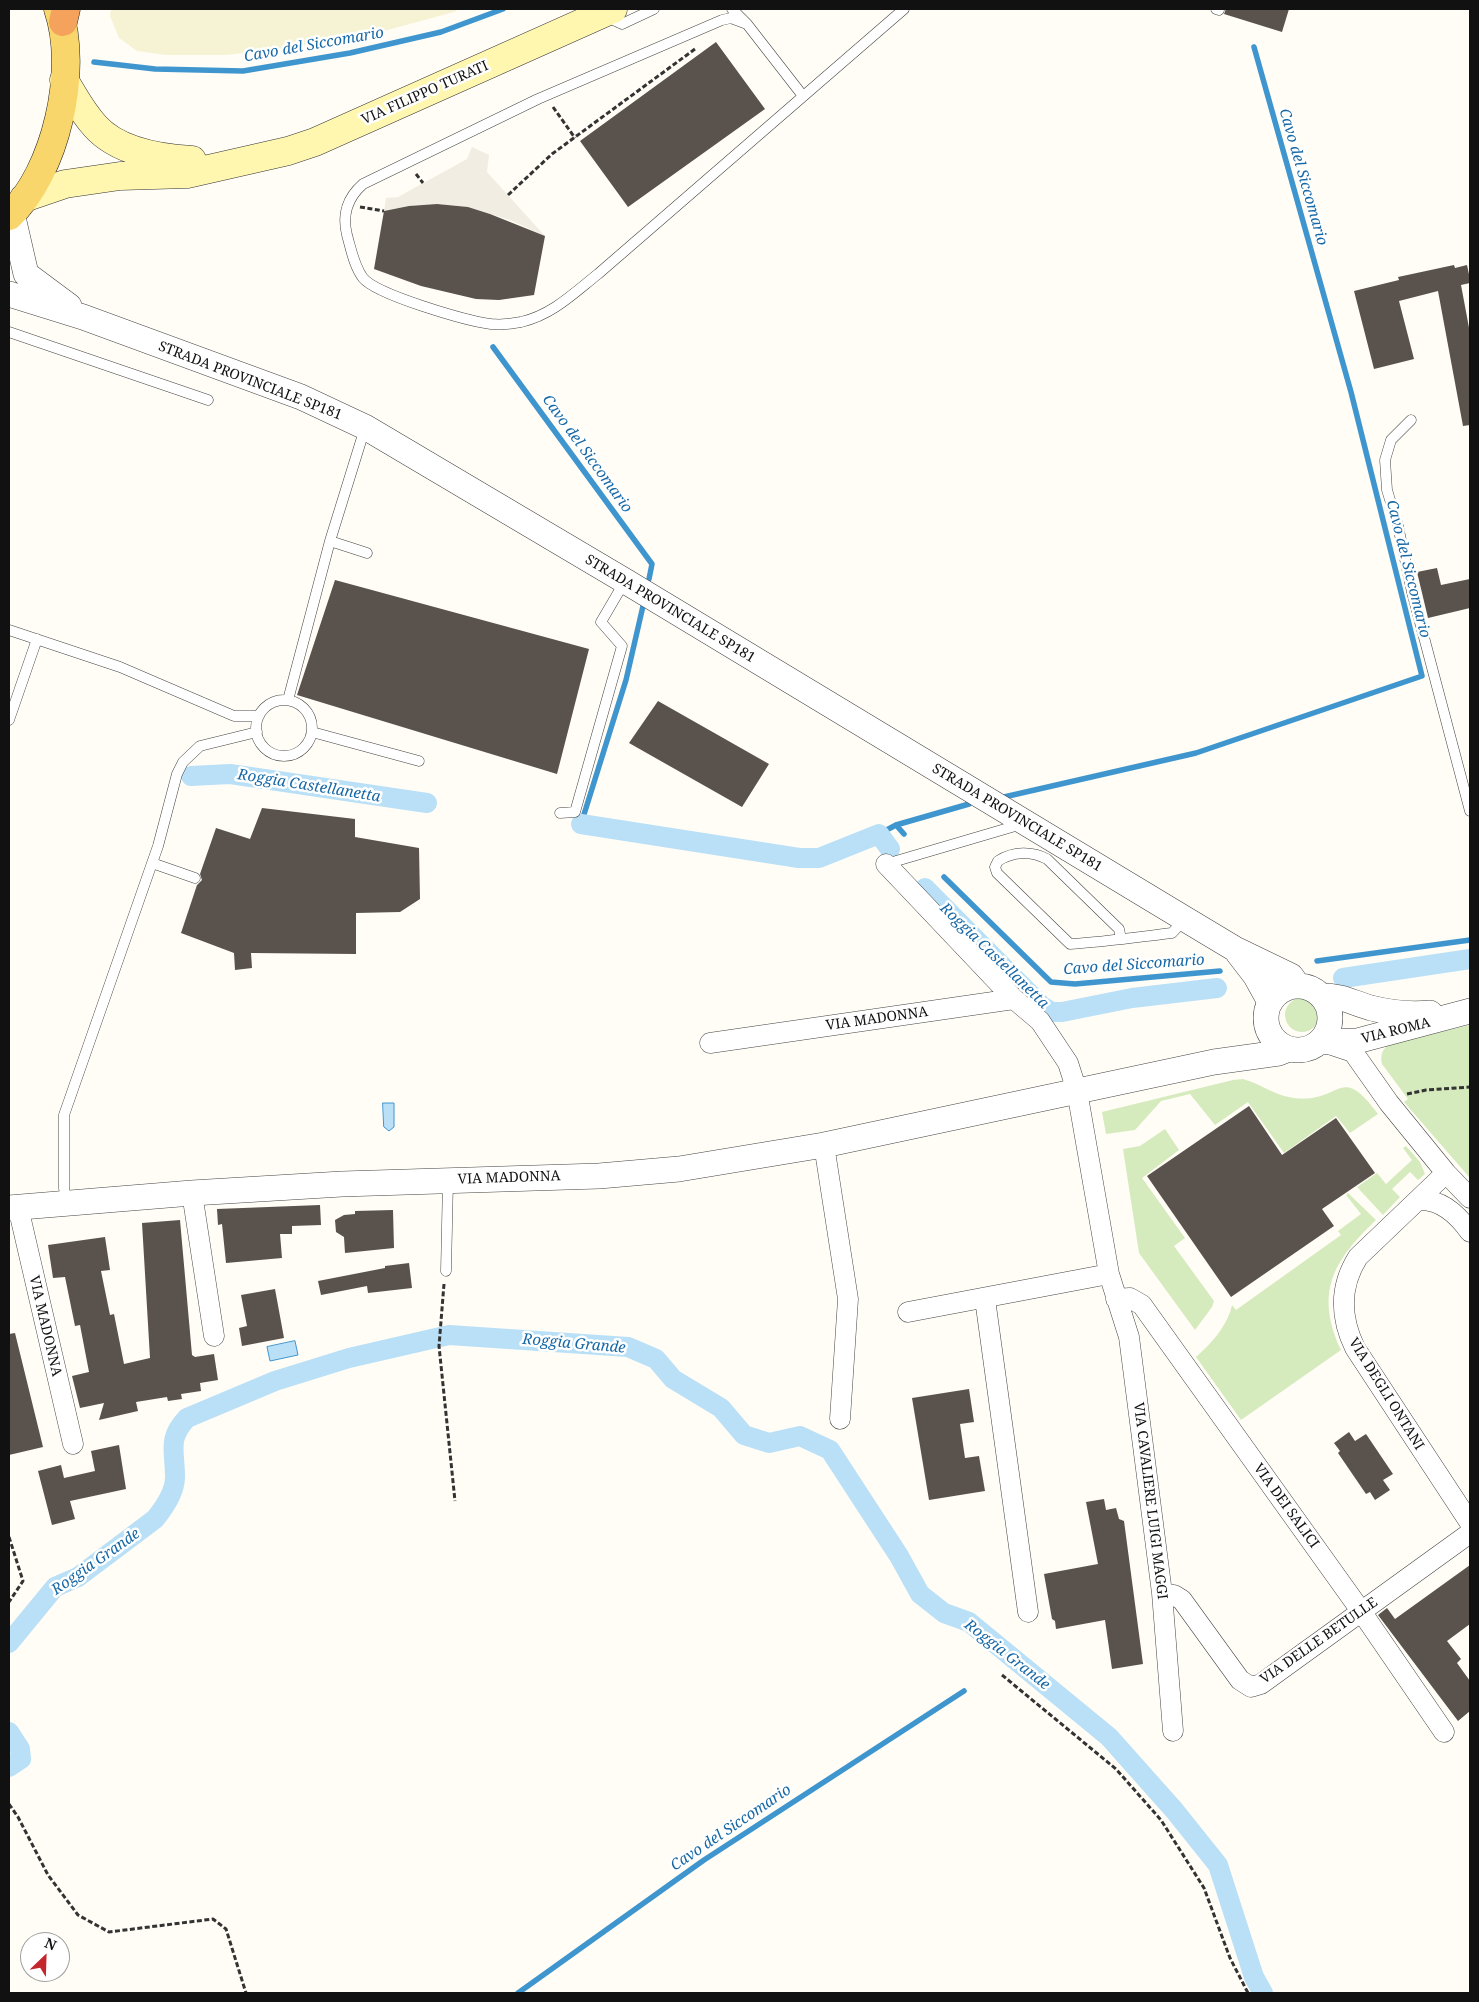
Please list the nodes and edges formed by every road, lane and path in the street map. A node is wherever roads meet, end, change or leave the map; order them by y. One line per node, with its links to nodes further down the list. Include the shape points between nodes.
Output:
1 (654, 9): 4 (lane, via 622,24)
2 (732, 9): 6 (lane)
3 (904, 9): 10 (lane)
4 (608, 11): 12 (main road, VIA FILIPPO TURATI, via 315,142)
5 (62, 13): 8 (main road)
6 (747, 24): 7 (lane, via 731,18); 10 (lane)
7 (691, 33): 9 (lane); 11 (path, via 698,47)
8 (64, 80): 12 (main road, VIA FILIPPO TURATI, via 96,128 110,138 141,153 170,159); 15 (main road, via 58,125 46,158)
9 (548, 95): 11 (path, via 554,110); 14 (lane, via 375,177 355,191)
10 (803, 96): 14 (lane, via 598,274 551,311 534,318 490,324 374,287 363,278 352,256 344,220)
11 (575, 138): 13 (path, via 552,154)
12 (231, 162): 15 (main road, VIA FILIPPO TURATI, via 187,174 120,176 65,184 42,190)
13 (508, 195)
14 (347, 206): 16 (path)
15 (15, 209): 18 (street, STRADA PROVINCIALE SP181, via 26,274)
16 (384, 211)
17 (9, 294): 18 (street, STRADA PROVINCIALE SP181)
18 (83, 317): 22 (street, STRADA PROVINCIALE SP181, via 301,397)
19 (9, 332): 20 (lane)
20 (208, 400)
21 (1411, 420): 34 (lane, via 1392,440 1385,460 1387,490)
22 (365, 427): 23 (lane); 25 (street, STRADA PROVINCIALE SP181)
23 (330, 542): 24 (lane); 28 (lane)
24 (367, 553)
25 (625, 581): 35 (lane, via 601,622 622,646 575,812); 36 (street, STRADA PROVINCIALE SP181)
26 (9, 630): 27 (lane)
27 (37, 639): 29 (lane, via 120,667 234,716); 30 (lane)
28 (288, 700): 29 (lane, via 271,703); 32 (lane, via 304,708 312,723)
29 (259, 716): 31 (lane)
30 (9, 720)
31 (257, 732): 32 (lane, via 264,748 280,756 297,753 309,741); 37 (lane, via 200,746 183,762)
32 (312, 732): 33 (lane)
33 (419, 761)
34 (1470, 810)
35 (560, 814)
36 (1024, 823): 38 (lane); 40 (street, STRADA PROVINCIALE SP181)
37 (152, 863): 39 (lane); 63 (lane, via 64,1115)
38 (886, 864): 45 (street)
39 (194, 878)
40 (1184, 919): 41 (lane, via 1172,933); 42 (street, STRADA PROVINCIALE SP181)
41 (1121, 939): 41 (lane, via 1070,944 996,873 998,861 1028,852 1047,859 1119,929)
42 (1235, 949): 43 (street, STRADA PROVINCIALE SP181, via 1291,976); 46 (street, STRADA PROVINCIALE SP181, via 1255,975)
43 (1298, 986): 44 (street); 46 (street, via 1277,994)
44 (1320, 996): 47 (street, VIA ROMA, via 1340,996 1369,1008 1405,1015); 49 (street, via 1326,1004 1329,1024)
45 (1014, 999): 50 (street, VIA MADONNA); 55 (street, via 1040,1021 1056,1042 1068,1063)
46 (1268, 1011): 51 (street, via 1269,1033 1278,1044); 52 (street, VIA MADONNA, via 1248,1046)
47 (1470, 1011): 48 (street, VIA ROMA)
48 (1380, 1036): 49 (street, VIA ROMA, via 1357,1041); 53 (street, via 1369,1054)
49 (1320, 1042): 51 (street, via 1311,1048); 53 (street, via 1353,1052)
50 (710, 1043)
51 (1289, 1049): 52 (street, VIA MADONNA)
52 (1214, 1062): 55 (street, VIA MADONNA)
53 (1367, 1072): 56 (street)
54 (1470, 1087): 56 (path, via 1410,1092)
55 (1077, 1091): 57 (street, VIA MADONNA); 67 (street, VIA CAVALIERE LUIGI MAGGI)
56 (1389, 1104): 58 (street)
57 (824, 1145): 59 (street, VIA MADONNA, via 739,1161 641,1173); 72 (street, via 848,1299)
58 (1446, 1173): 61 (street); 62 (street, VIA DEGLI ONTANI)
59 (448, 1180): 60 (street, VIA MADONNA); 66 (lane)
60 (192, 1193): 63 (street, VIA MADONNA); 71 (street)
61 (1468, 1196): 65 (street)
62 (1419, 1200): 65 (street, via 1436,1201); 75 (street, VIA DEGLI ONTANI, via 1358,1257 1349,1272 1342,1310 1355,1348)
63 (67, 1204): 64 (street, VIA MADONNA)
64 (14, 1208): 73 (street, VIA MADONNA)
65 (1467, 1228)
66 (446, 1271): 74 (path, via 439,1346)
67 (1109, 1274): 68 (street); 69 (street, VIA CAVALIERE LUIGI MAGGI)
68 (985, 1299): 70 (street); 81 (street)
69 (1116, 1299): 78 (street, VIA CAVALIERE LUIGI MAGGI, via 1129,1337); 80 (street, VIA DEI SALICI, via 1130,1298 1142,1304)
70 (908, 1312)
71 (214, 1336)
72 (840, 1419)
73 (72, 1444)
74 (454, 1501)
75 (1470, 1523)
76 (1470, 1533): 80 (street, VIA DELLE BETULLE)
77 (9, 1537): 79 (path, via 23,1581)
78 (1162, 1593): 80 (street, VIA DELLE BETULLE, via 1182,1600 1240,1680 1251,1687 1261,1684); 83 (street, VIA CAVALIERE LUIGI MAGGI)
79 (9, 1602)
80 (1361, 1611): 84 (street, VIA DEI SALICI)
81 (1028, 1612)
82 (1002, 1675): 87 (path, via 1116,1769 1161,1820 1204,1888 1230,1958)
83 (1173, 1731)
84 (1444, 1732)
85 (9, 1804): 86 (path, via 48,1875 78,1915 109,1932 213,1919 226,1929)
86 (246, 1993)
87 (1248, 1993)

